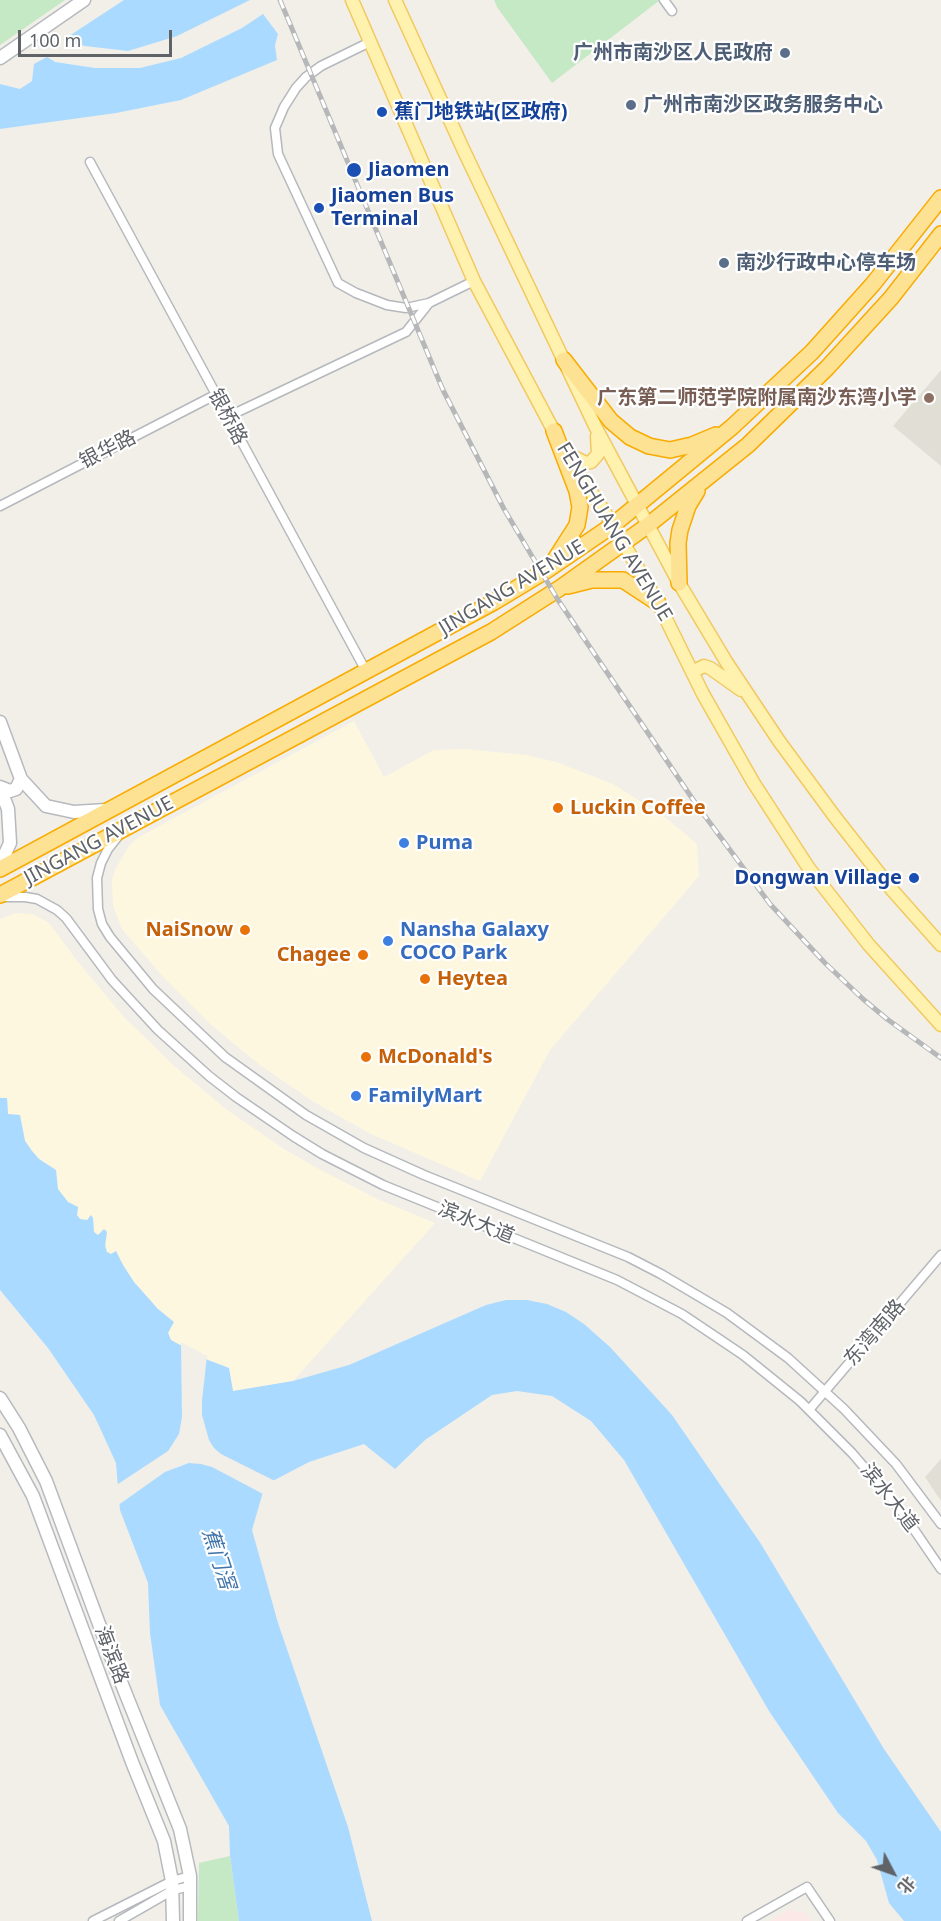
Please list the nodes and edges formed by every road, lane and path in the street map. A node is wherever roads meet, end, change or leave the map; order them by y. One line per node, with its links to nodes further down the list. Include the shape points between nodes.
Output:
1 (84, 0): 7 (street)
2 (352, 0): 6 (main road, FENGHUANG AVENUE)
3 (395, 0): 13 (main road, FENGHUANG AVENUE)
4 (664, 0): 5 (street)
5 (672, 11)
6 (370, 42): 11 (main road, FENGHUANG AVENUE); 12 (street, via 321,66 296,88 275,128 278,154 338,283 387,305 406,308)
7 (0, 58)
8 (90, 162): 14 (street, 银桥路)
9 (941, 198): 16 (highway, JINGANG AVENUE, via 873,284)
10 (941, 234): 21 (highway, JINGANG AVENUE, via 891,298 827,368 748,446)
11 (474, 281): 12 (street); 18 (main road, FENGHUANG AVENUE)
12 (429, 303): 15 (street, via 406,333)
13 (564, 360): 16 (highway, via 611,421 649,446 670,450 692,445); 17 (main road, FENGHUANG AVENUE)
14 (215, 395): 15 (street, 银桥路); 23 (street, 银华路)
15 (227, 417): 32 (street, 银桥路)
16 (732, 427): 19 (highway, JINGANG AVENUE)
17 (596, 428): 20 (main road, via 595,460 586,463); 24 (main road, FENGHUANG AVENUE)
18 (554, 431): 20 (main road, FENGHUANG AVENUE); 28 (highway, via 580,507 577,525)
19 (706, 450): 21 (highway, via 709,464); 24 (highway, JINGANG AVENUE)
20 (567, 454): 25 (main road, FENGHUANG AVENUE)
21 (721, 467): 22 (highway, JINGANG AVENUE)
22 (703, 481): 26 (highway, JINGANG AVENUE); 29 (highway, via 681,526)
23 (0, 506)
24 (637, 507): 25 (highway, JINGANG AVENUE); 26 (main road, FENGHUANG AVENUE)
25 (613, 525): 27 (main road, FENGHUANG AVENUE); 28 (highway, JINGANG AVENUE)
26 (647, 526): 27 (highway, JINGANG AVENUE); 29 (main road, FENGHUANG AVENUE)
27 (624, 543): 30 (highway, JINGANG AVENUE); 31 (main road, FENGHUANG AVENUE)
28 (547, 570): 32 (highway, JINGANG AVENUE)
29 (679, 583): 34 (main road, FENGHUANG AVENUE)
30 (560, 588): 31 (highway, via 592,580 623,580); 39 (highway, JINGANG AVENUE, via 491,632)
31 (658, 603): 33 (main road, FENGHUANG AVENUE)
32 (366, 671): 38 (highway, JINGANG AVENUE)
33 (692, 672): 34 (main road, via 704,666 710,668); 43 (main road, FENGHUANG AVENUE, via 753,782 808,867 869,945)
34 (751, 699): 42 (main road, FENGHUANG AVENUE, via 835,817)
35 (0, 722): 36 (street)
36 (21, 779): 37 (street, via 16,789); 38 (street, via 46,806 74,812)
37 (0, 788): 40 (street, via 8,809 10,843)
38 (110, 809): 40 (highway, JINGANG AVENUE)
39 (129, 825): 41 (highway, JINGANG AVENUE); 45 (street, 滨水大道, via 108,849 97,878 102,924 153,988 225,1057 306,1115 364,1148 593,1242 661,1275 727,1313)
40 (0, 867)
41 (0, 896): 47 (street, 滨水大道, via 25,897 57,910 158,1030 200,1069 292,1136 383,1185 650,1296 743,1355)
42 (941, 945)
43 (941, 1025)
44 (941, 1256): 45 (street, 东湾南路)
45 (825, 1391): 47 (street, 东湾南路); 49 (street, 滨水大道, via 896,1464)
46 (0, 1398): 51 (street, 海滨路, via 46,1481 180,1829)
47 (809, 1410): 50 (street, 滨水大道, via 877,1480)
48 (0, 1435): 52 (street, 海滨路, via 33,1496 164,1840)
49 (941, 1524)
50 (941, 1569)
51 (191, 1881): 52 (street); 56 (street, 海滨路)
52 (173, 1886): 53 (street); 54 (street); 55 (street, 海滨路)
53 (93, 1921)
54 (119, 1921)
55 (173, 1921)
56 (190, 1921)
57 (747, 1921): 58 (street, via 807,1887)
58 (830, 1921)

